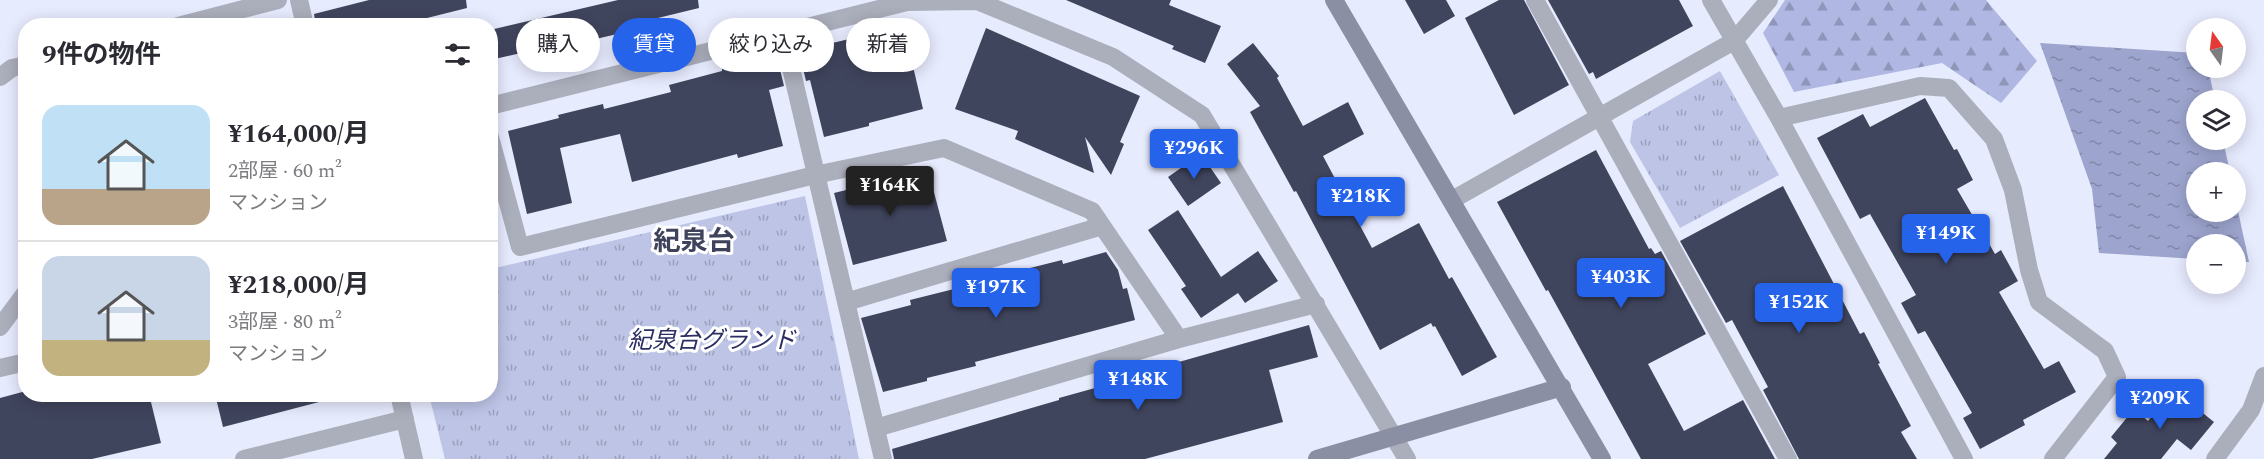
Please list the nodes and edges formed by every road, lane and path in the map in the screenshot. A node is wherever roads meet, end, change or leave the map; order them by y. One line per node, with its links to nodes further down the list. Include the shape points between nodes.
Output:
1 (278, 0): 8 (street)
2 (299, 0): 9 (street)
3 (1334, 0): 21 (street)
4 (1534, 0): 17 (street)
5 (1711, 0): 11 (street)
6 (1769, 0): 11 (street)
7 (977, 1): 10 (street, via 908,2); 25 (street, via 1113,57 1202,115)
8 (209, 18)
9 (303, 18)
10 (834, 21)
11 (1734, 41): 17 (street); 18 (street)
12 (708, 52): 16 (street)
13 (18, 66): 15 (street)
14 (792, 72): 20 (street)
15 (0, 77)
16 (498, 104)
17 (1599, 116): 21 (street); 43 (street)
18 (1779, 118): 44 (street); 45 (street, via 1920,86 1949,87 1994,139 2013,190 2039,302 2105,351 2117,377)
19 (498, 166): 20 (street, via 520,247)
20 (815, 175): 22 (street, via 944,148 1092,211); 23 (street)
21 (1452, 200): 31 (street)
22 (1102, 226): 23 (street); 27 (street)
23 (846, 302): 34 (street)
24 (18, 303): 26 (street)
25 (1316, 304): 27 (street); 35 (street)
26 (0, 327)
27 (1179, 339): 34 (street)
28 (18, 364): 29 (street)
29 (0, 368)
30 (2264, 376): 46 (street, via 2251,410)
31 (1562, 387): 35 (street); 42 (street)
32 (401, 402): 33 (street)
33 (405, 419): 36 (street); 38 (street)
34 (876, 428): 39 (street)
35 (1395, 437): 40 (street); 41 (street)
36 (292, 453): 37 (street)
37 (244, 459)
38 (414, 459)
39 (883, 459)
40 (1317, 459)
41 (1407, 459)
42 (1602, 459)
43 (1788, 459)
44 (1964, 459)
45 (2053, 459)
46 (2215, 459)

